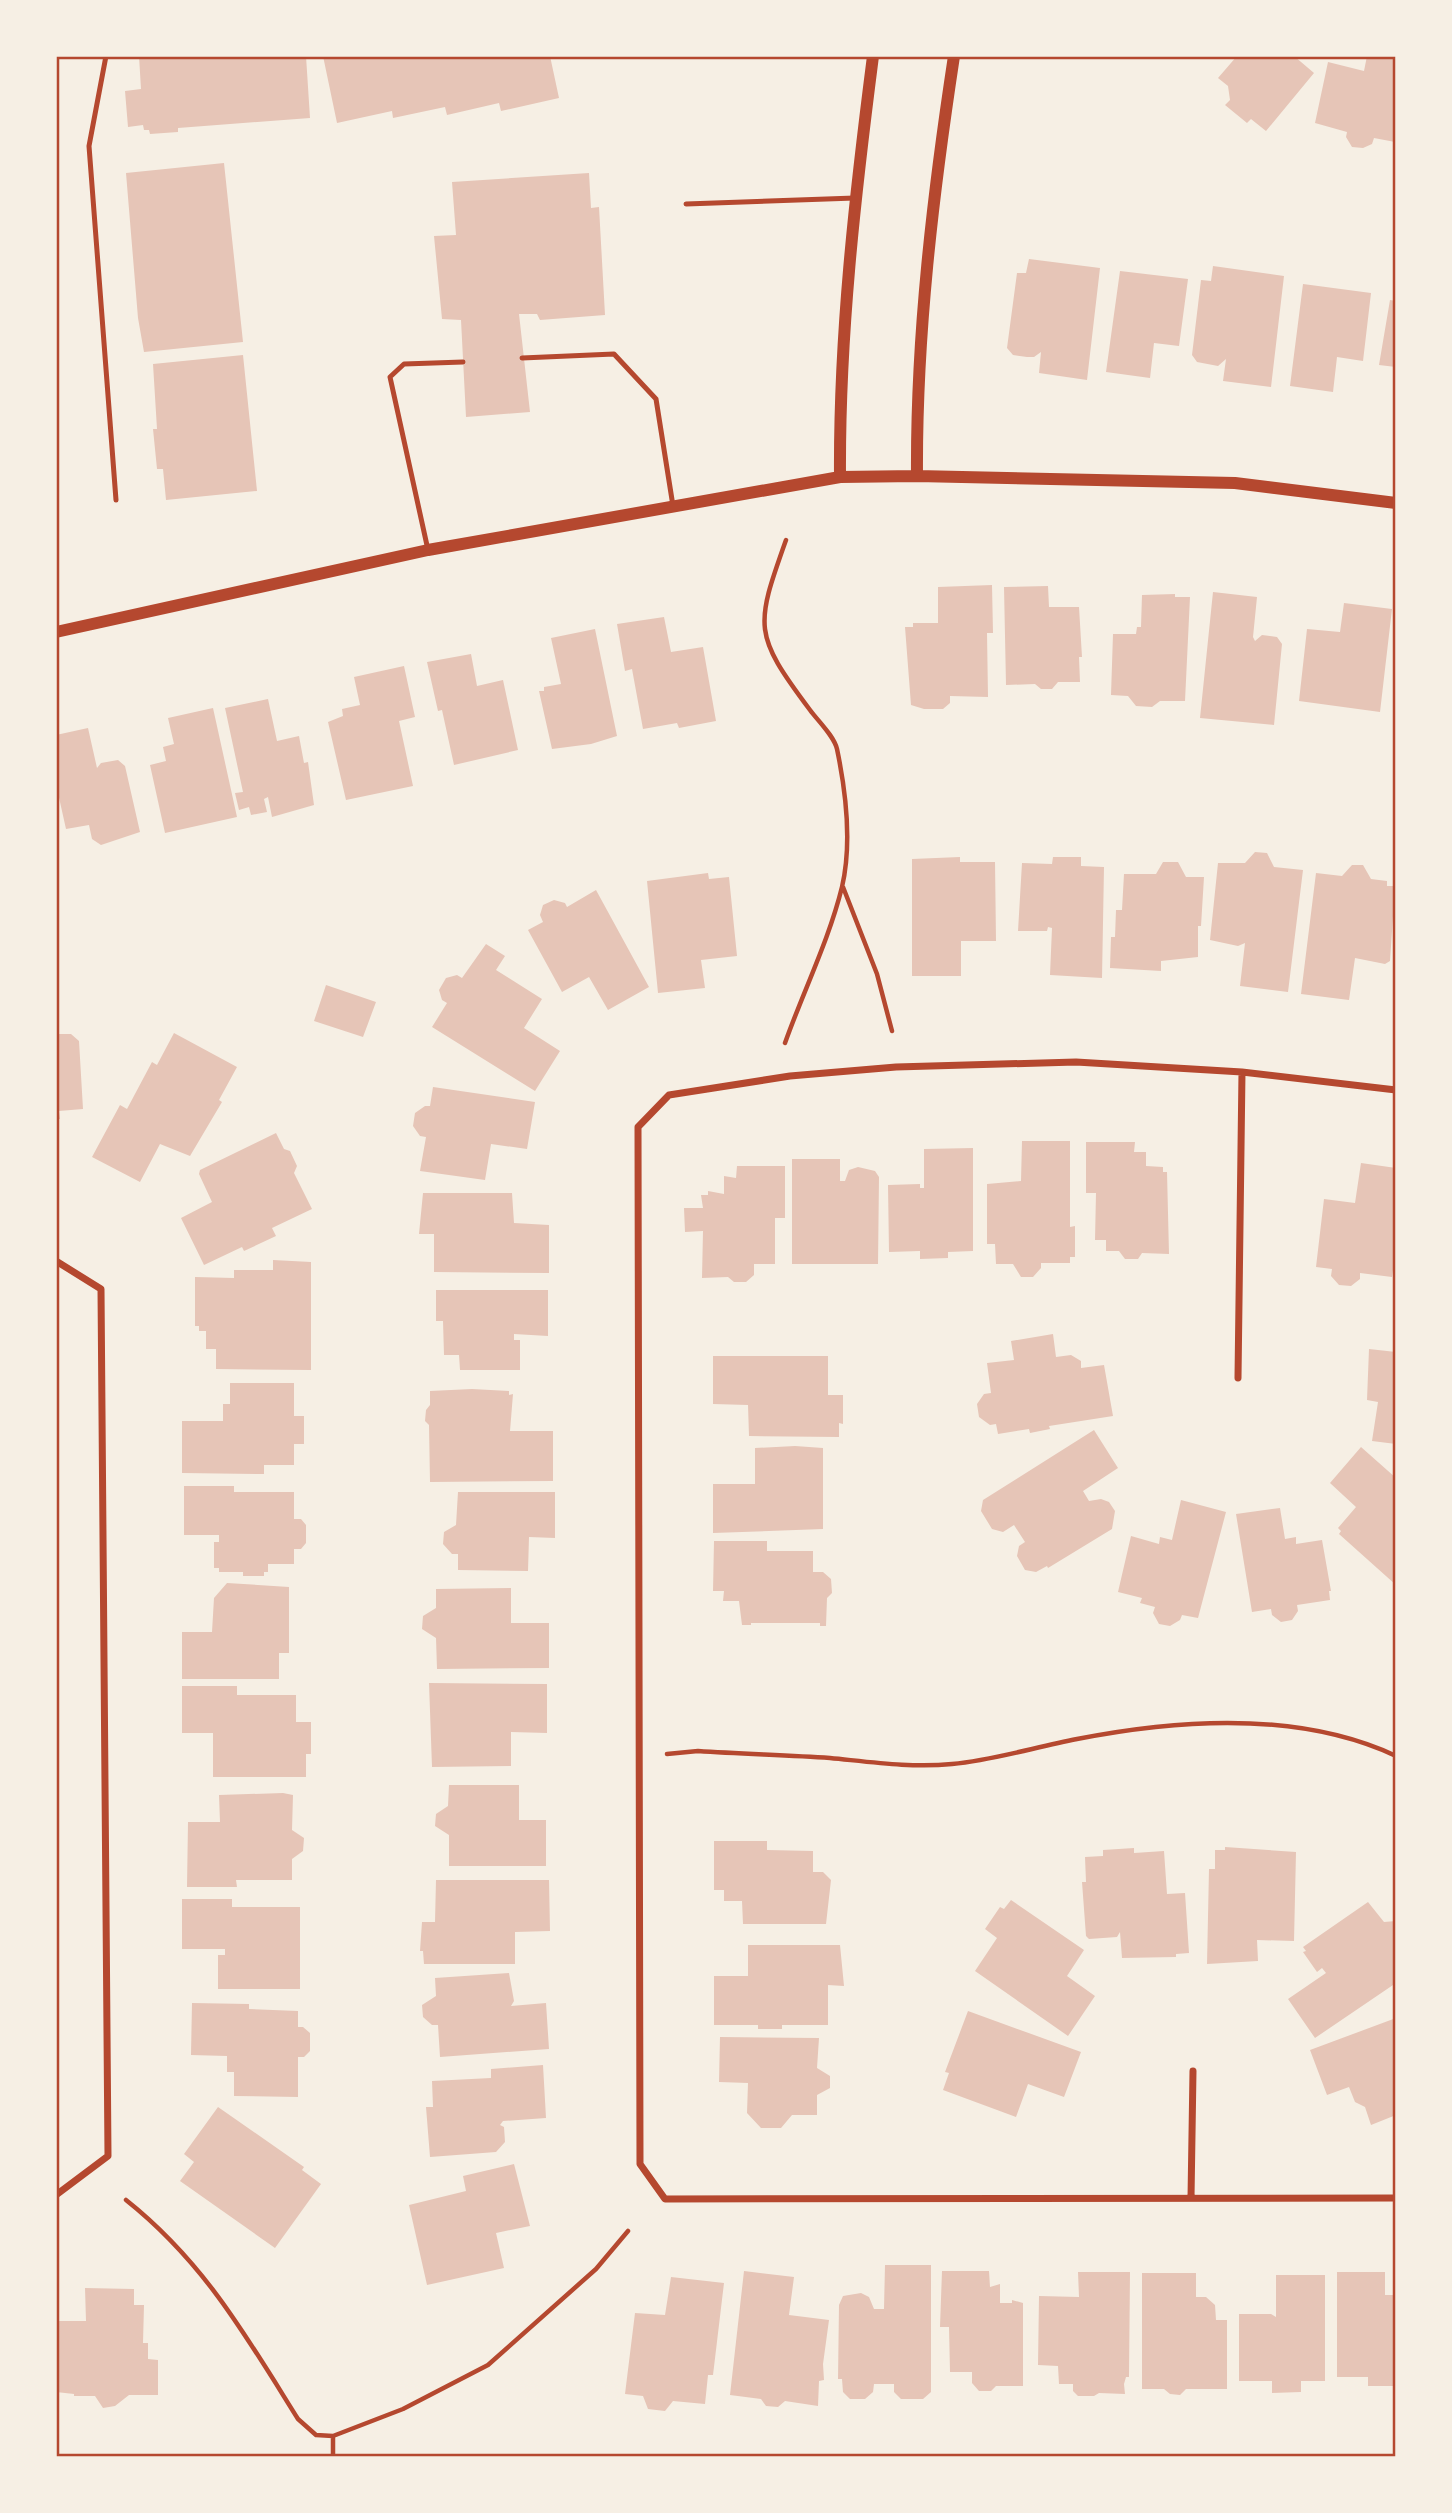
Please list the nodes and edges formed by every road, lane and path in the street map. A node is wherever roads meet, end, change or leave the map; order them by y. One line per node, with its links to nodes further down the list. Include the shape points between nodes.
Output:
1 (106, 56): 10 (lane, via 89,146)
2 (873, 56): 4 (street)
3 (954, 56): 8 (street, via 916,397)
4 (855, 198): 5 (lane); 9 (street, via 839,395)
5 (686, 204)
6 (523, 358): 12 (lane, via 614,354 656,399)
7 (463, 362): 14 (lane, via 404,364 390,377)
8 (917, 476): 9 (street); 11 (street, via 1235,484)
9 (840, 477): 12 (street)
10 (116, 500)
11 (1396, 503)
12 (673, 506): 14 (street)
13 (786, 540): 16 (path, via 763,607 764,631 777,667 836,746 847,823)
14 (428, 550): 15 (street)
15 (56, 632)
16 (842, 886): 17 (path, via 877,974); 18 (path)
17 (892, 1031)
18 (785, 1043)
19 (1242, 1072): 20 (street); 22 (street); 27 (street, via 1076,1062 896,1067 790,1076 669,1095 638,1127 640,2164 665,2199)
20 (1396, 1090)
21 (56, 1261): 26 (street, via 101,1289 108,2156)
22 (1238, 1378)
23 (667, 1754): 24 (path, via 698,1751 949,1764 1159,1724 1206,1723 1314,1731 1364,1741)
24 (1396, 1756)
25 (1193, 2071): 27 (street)
26 (56, 2195)
27 (1191, 2198): 28 (street)
28 (1396, 2198)
29 (126, 2200): 31 (path, via 160,2227 200,2270 298,2419 316,2435)
30 (628, 2231): 31 (path, via 596,2269 488,2365 403,2409)
31 (333, 2436): 32 (path)
32 (332, 2457)

